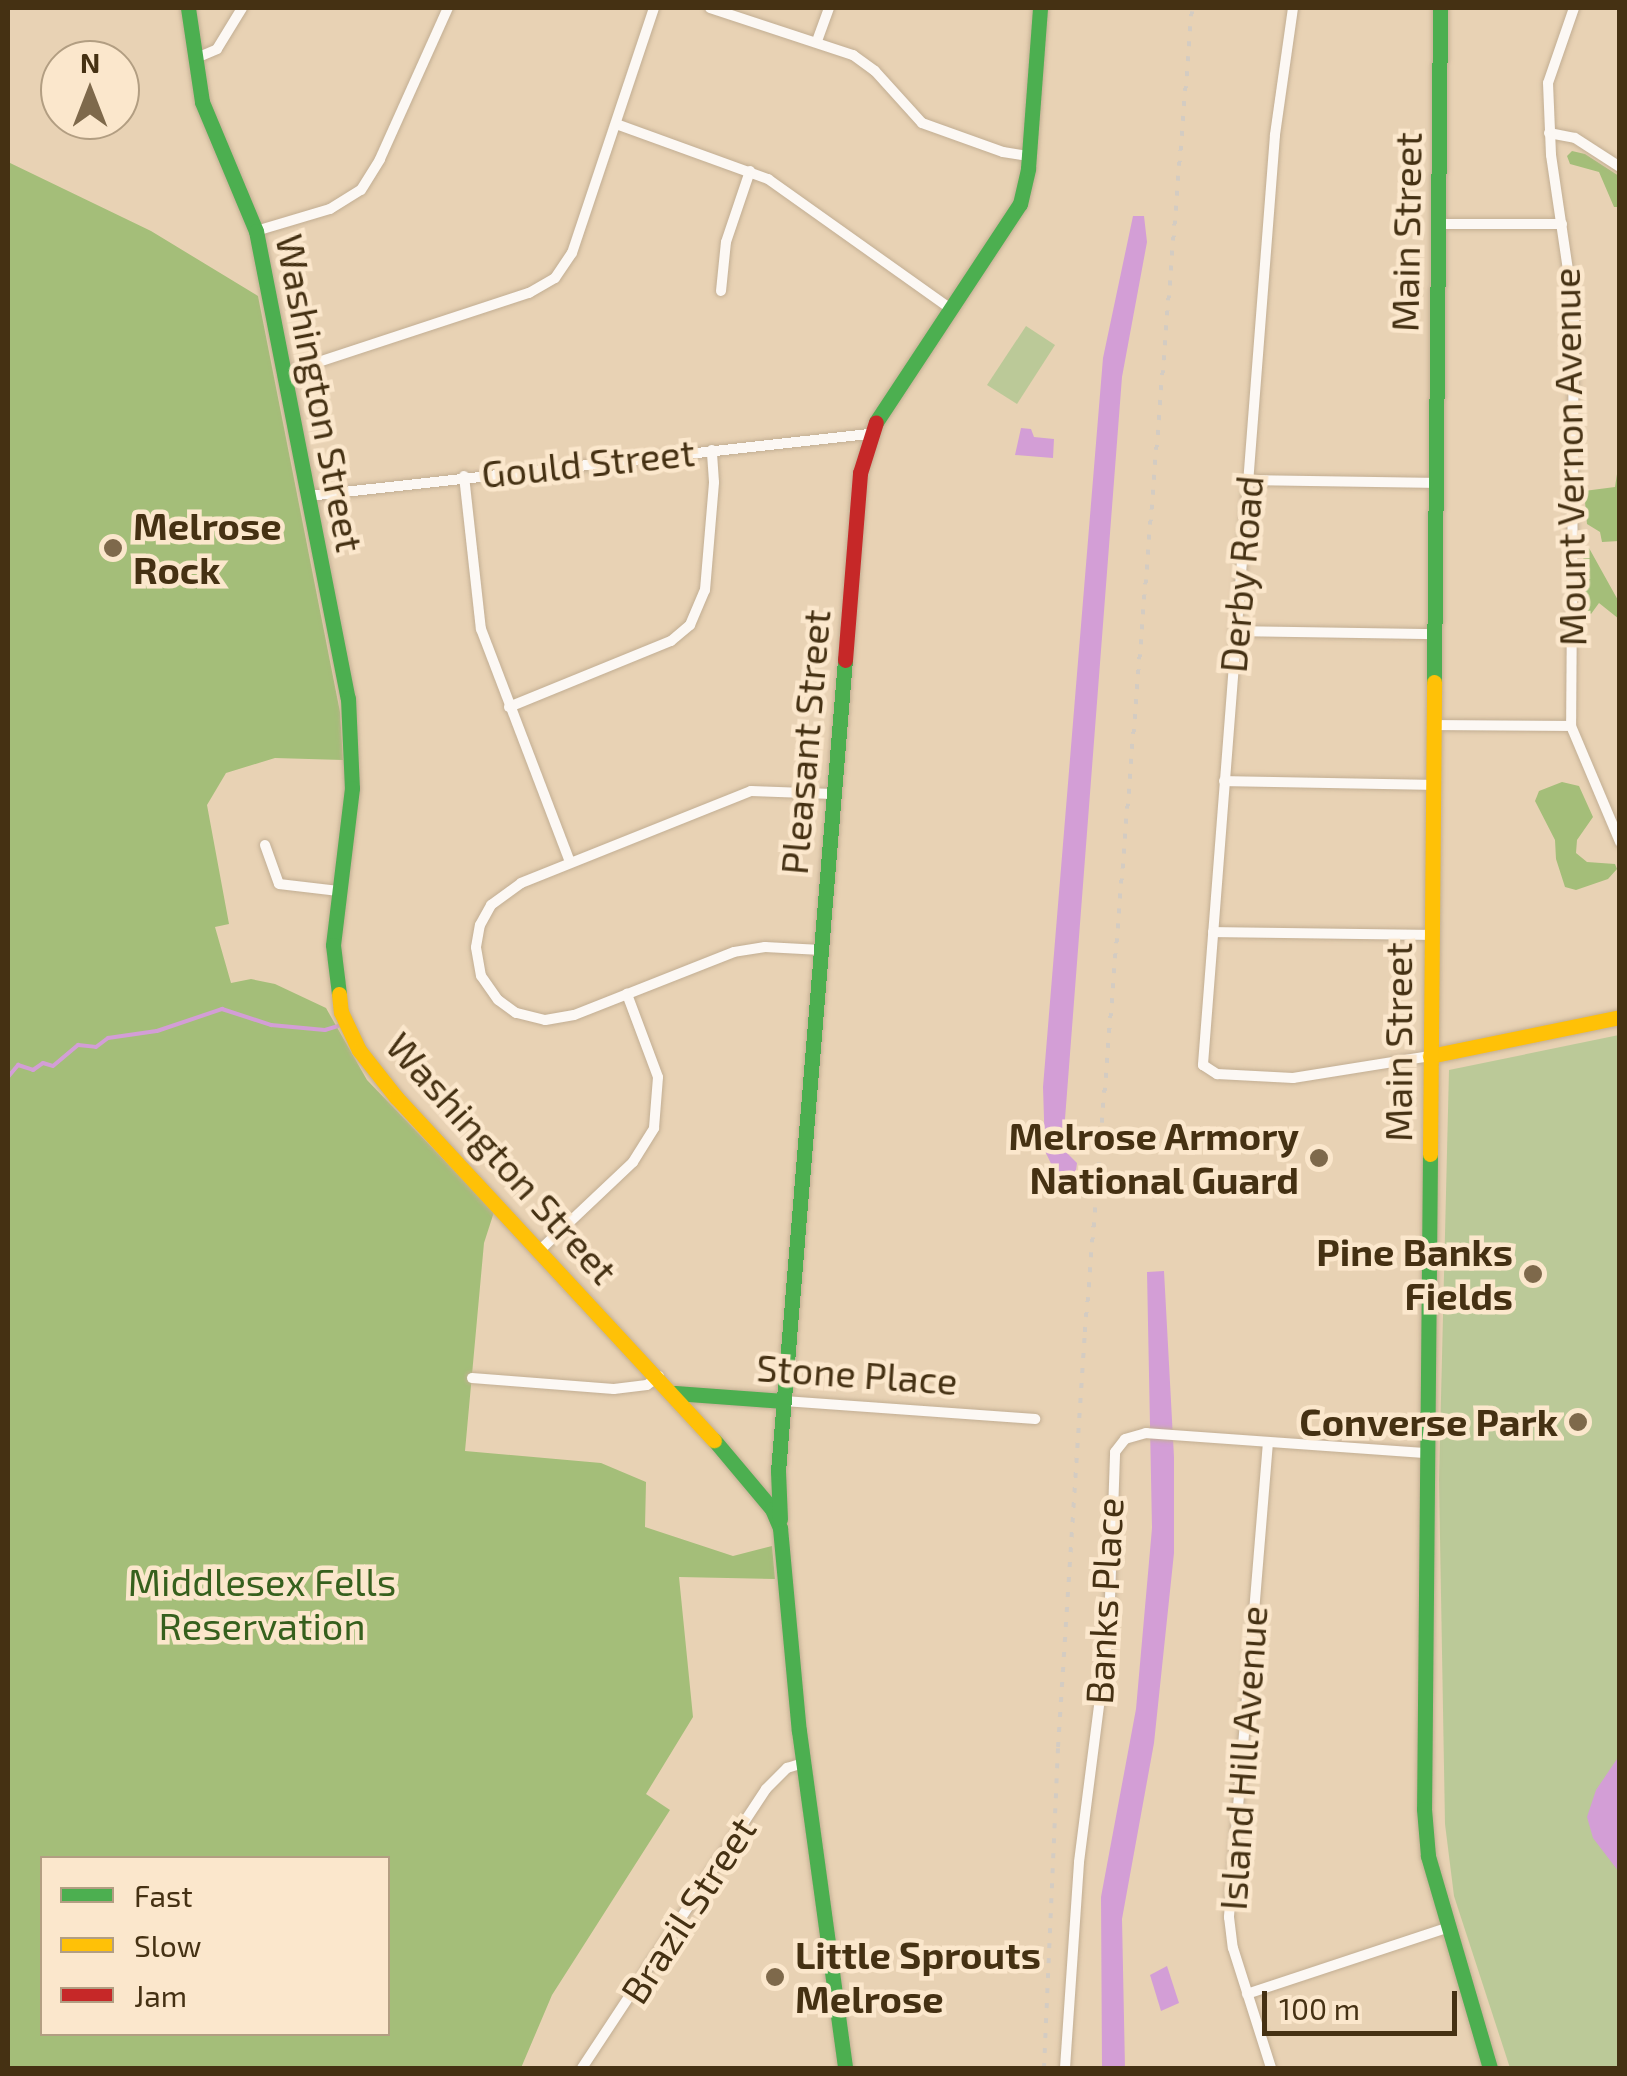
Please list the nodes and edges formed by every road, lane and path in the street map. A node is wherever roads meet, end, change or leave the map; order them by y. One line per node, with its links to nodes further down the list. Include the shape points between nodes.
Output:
1 (188, 8): 12 (main road, Washington Street)
2 (242, 8): 12 (street, via 220,45)
3 (448, 8): 20 (street, via 361,190 330,210)
4 (654, 8): 13 (street)
5 (710, 8): 11 (street)
6 (828, 8): 11 (street)
7 (1040, 8): 15 (main road, Pleasant Street)
8 (1294, 8): 27 (street, Derby Road)
9 (1440, 8): 18 (main road, Main Street)
10 (1574, 8): 14 (street, Mount Vernon Avenue, via 1548,82)
11 (817, 41): 15 (street, via 866,62 924,124)
12 (194, 59): 20 (main road, Washington Street, via 205,110)
13 (616, 124): 17 (street); 23 (street, via 572,253 549,282)
14 (1549, 133): 16 (street, via 1575,138); 19 (street, Mount Vernon Avenue)
15 (1029, 156): 22 (main road, Pleasant Street, via 1015,216)
16 (1620, 167)
17 (750, 171): 21 (street, via 726,242); 22 (street)
18 (1439, 224): 19 (street); 28 (main road, Main Street)
19 (1562, 224): 34 (street, Mount Vernon Avenue, via 1574,311)
20 (256, 232): 23 (main road, Washington Street)
21 (721, 291)
22 (951, 309): 24 (main road, Pleasant Street)
23 (285, 373): 29 (main road, Washington Street)
24 (869, 434): 25 (street, Gould Street); 37 (main road, Pleasant Street, via 858,489)
25 (712, 450): 26 (street, Gould Street); 32 (street, via 705,590 690,626 671,641)
26 (464, 476): 29 (street, Gould Street); 32 (street, via 480,629)
27 (1248, 480): 28 (street); 30 (street, Derby Road)
28 (1436, 483): 31 (main road, Main Street)
29 (308, 496): 41 (main road, Washington Street, via 352,731)
30 (1235, 631): 31 (street); 35 (street, Derby Road)
31 (1435, 634): 33 (main road, Main Street)
32 (510, 707): 40 (street)
33 (1434, 726): 34 (street); 36 (main road, Main Street)
34 (1571, 726): 38 (street, Mount Vernon Avenue)
35 (1224, 782): 36 (street); 42 (street, Derby Road)
36 (1433, 785): 43 (main road, Main Street)
37 (833, 794): 40 (street, via 750,792); 44 (main road, Pleasant Street)
38 (1620, 842)
39 (265, 845): 41 (street, via 279,884)
40 (570, 862): 45 (street, via 514,886 491,905 477,939 481,976 504,1005 538,1020 567,1018)
41 (338, 892): 48 (main road, Washington Street, via 333,975 354,1042 396,1097)
42 (1213, 932): 43 (street); 47 (street, Derby Road, via 1206,1070 1294,1078)
43 (1432, 935): 47 (main road, Main Street)
44 (820, 950): 45 (street, via 765,946 734,952); 52 (main road, Pleasant Street)
45 (627, 994): 48 (street, via 658,1077 654,1128 634,1162)
46 (1620, 1017): 47 (main road)
47 (1430, 1056): 55 (main road, Main Street)
48 (540, 1250): 49 (main road, Washington Street)
49 (660, 1376): 50 (street, via 614,1389); 51 (main road, Washington Street)
50 (472, 1378)
51 (675, 1393): 52 (main road, Stone Place); 56 (main road, Washington Street, via 756,1486)
52 (784, 1401): 53 (street, Stone Place); 56 (main road, Pleasant Street)
53 (1035, 1419)
54 (1268, 1442): 55 (street, Banks Place); 59 (street, Island Hill Avenue, via 1229,1918); 62 (street, Banks Place, via 1146,1433 1125,1439 1112,1461 1109,1627 1079,1862)
55 (1426, 1453): 58 (main road, Main Street, via 1425,1821)
56 (780, 1528): 57 (main road, Washington Street)
57 (803, 1762): 60 (street, Brazil Street, via 766,1789); 61 (main road, Washington Street)
58 (1449, 1928): 59 (street); 64 (main road, Main Street)
59 (1247, 1994): 63 (street, Island Hill Avenue)
60 (582, 2068)
61 (845, 2068)
62 (1065, 2068)
63 (1271, 2068)
64 (1490, 2068)

